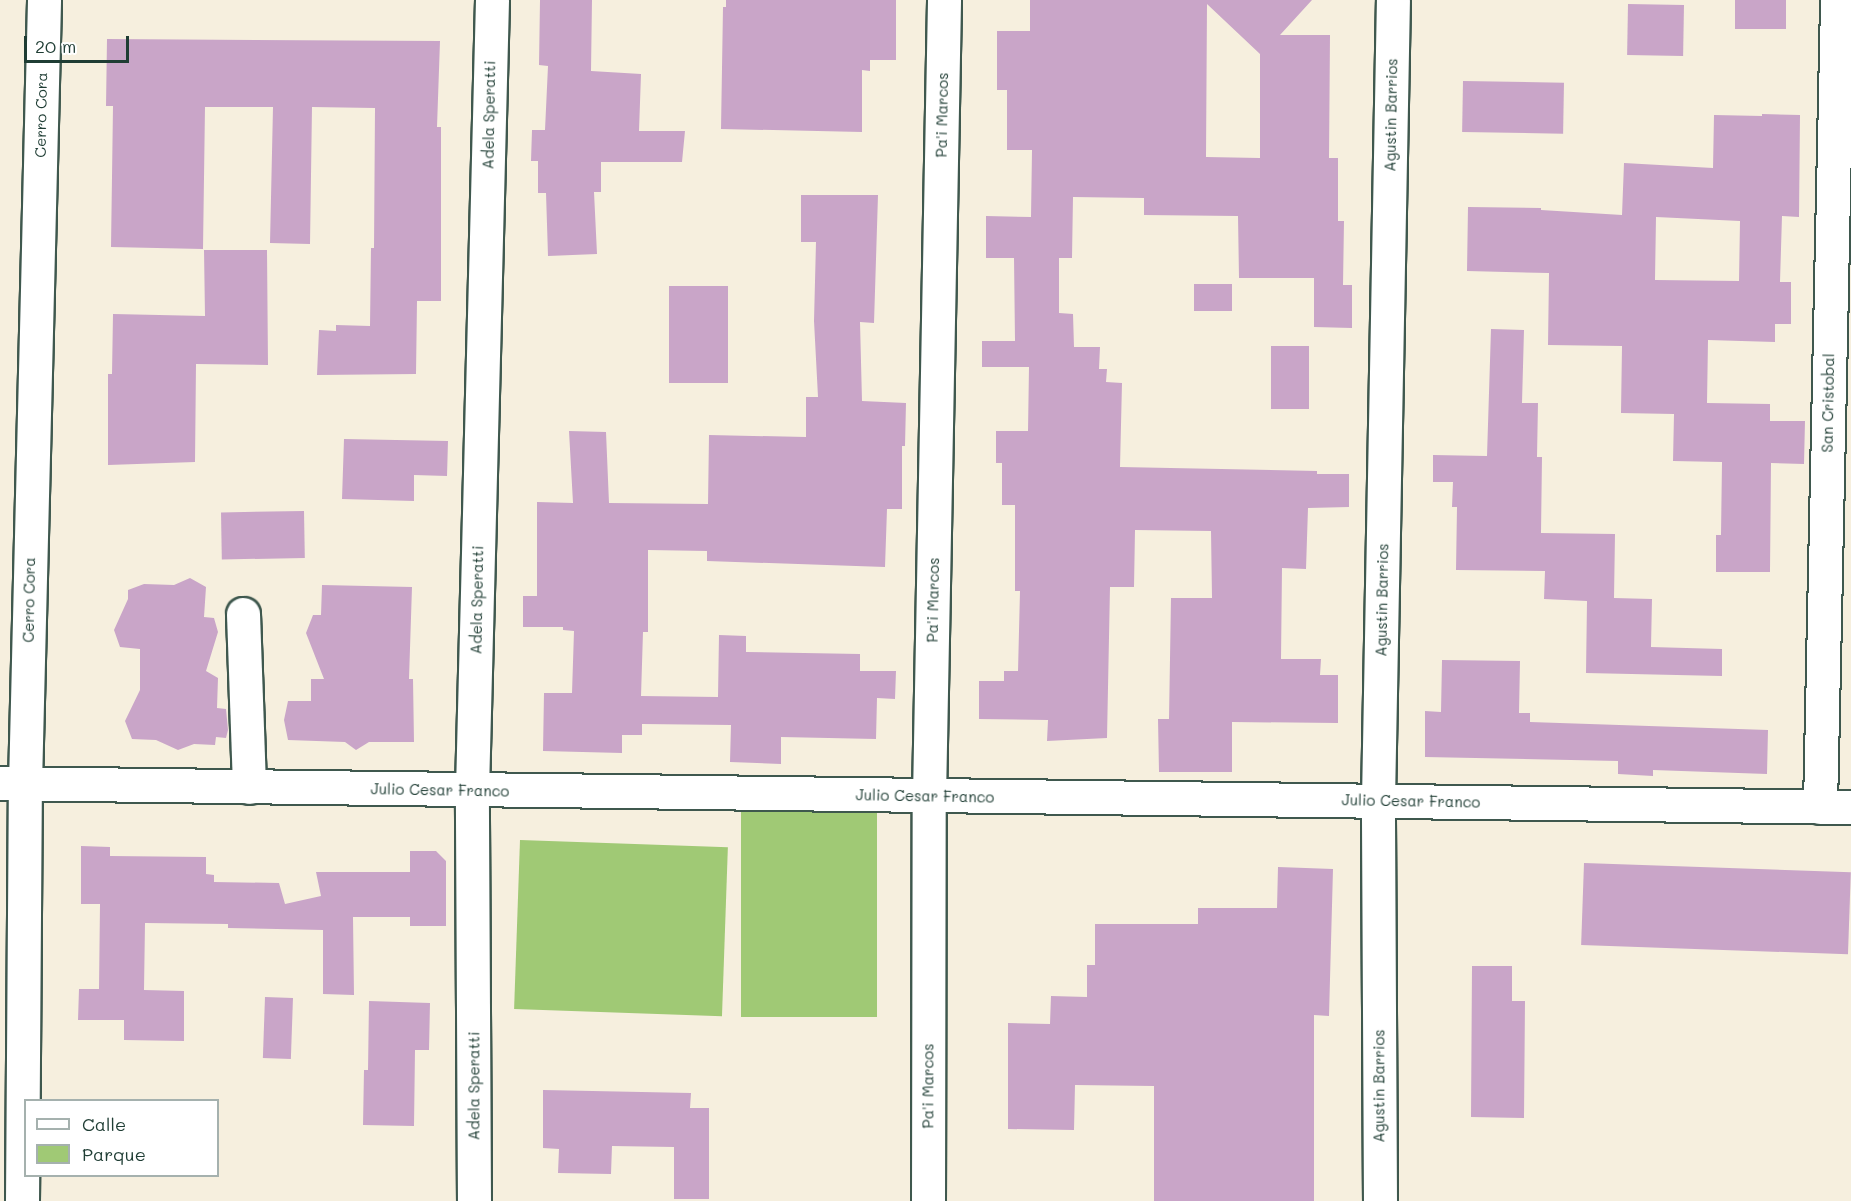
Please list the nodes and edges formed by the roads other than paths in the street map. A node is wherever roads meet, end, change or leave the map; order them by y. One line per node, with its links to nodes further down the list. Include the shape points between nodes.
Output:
1 (44, 0): 7 (street, Cerro Cora)
2 (492, 0): 9 (street, Adela Speratti)
3 (944, 0): 10 (street, Pa'i Marcos)
4 (1393, 0): 11 (street, Agustin Barrios)
5 (1837, 0): 12 (street, San Cristobal)
6 (243, 614): 8 (street)
7 (12, 784): 8 (street, Julio Cesar Franco); 13 (street, Cerro Cora)
8 (249, 787): 9 (street, Julio Cesar Franco)
9 (472, 790): 10 (street, Julio Cesar Franco); 14 (street, Adela Speratti)
10 (929, 797): 11 (street, Julio Cesar Franco); 15 (street, Pa'i Marcos)
11 (1378, 800): 12 (street, Julio Cesar Franco); 16 (street, Agustin Barrios)
12 (1835, 807)
13 (22, 1201)
14 (474, 1201)
15 (928, 1201)
16 (1380, 1201)

